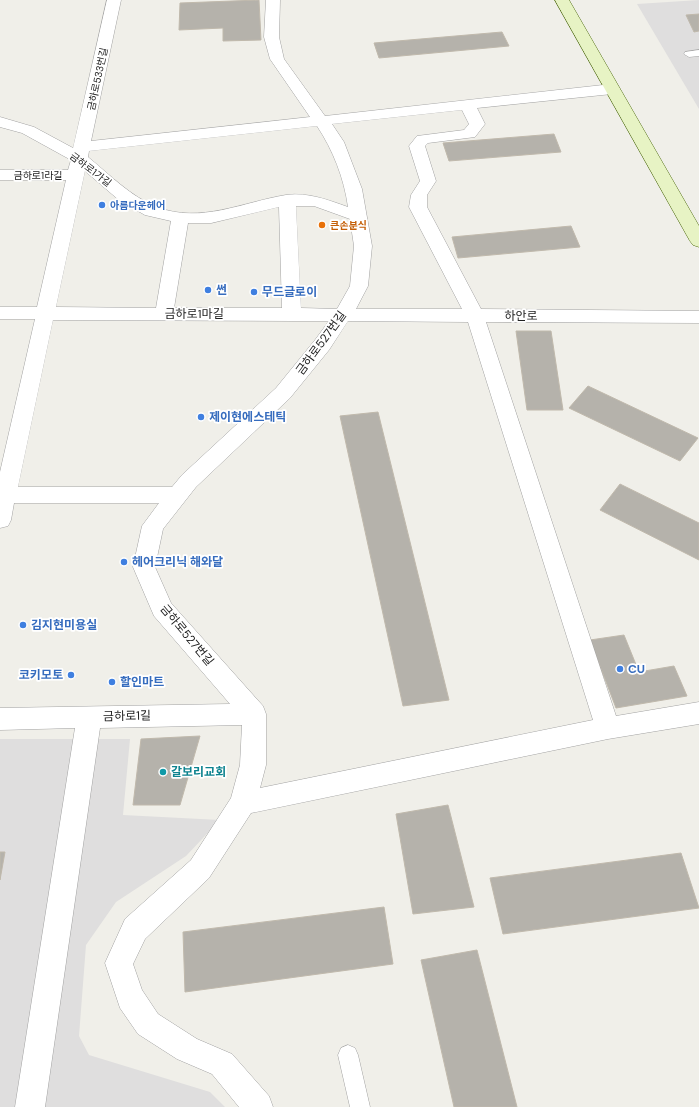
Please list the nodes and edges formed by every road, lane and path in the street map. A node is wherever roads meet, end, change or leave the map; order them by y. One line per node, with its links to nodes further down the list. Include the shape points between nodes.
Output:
1 (114, 0): 8 (street, 금하로533번길)
2 (273, 0): 6 (street, 금하로527번길, via 271,45 277,59)
3 (562, 0): 4 (main road)
4 (612, 89): 5 (street, 금하로1라길); 13 (main road)
5 (467, 105): 6 (street, 금하로1라길); 19 (street, via 477,124 469,134 423,139 417,146 428,180 419,195 418,207)
6 (322, 121): 8 (street, 금하로1라길); 11 (street, 금하로527번길, via 336,142 354,189)
7 (0, 122): 8 (street, 금하로1가길, via 28,130)
8 (79, 160): 9 (street, 금하로1라길); 12 (street, 금하로1가길, via 126,197 151,211); 15 (street)
9 (0, 175)
10 (287, 200): 11 (street, 금하로1가길, via 316,201); 12 (street, 금하로1가길, via 211,218); 17 (street)
11 (358, 216): 18 (street, 금하로527번길, via 363,246 359,286)
12 (180, 218): 16 (street)
13 (699, 241)
14 (0, 314): 15 (street)
15 (45, 314): 16 (street, 금하로1마길); 21 (street)
16 (164, 314): 17 (street, 금하로1마길)
17 (292, 315): 18 (street, 금하로1마길)
18 (343, 315): 19 (street, 하안로); 22 (street, 금하로527번길, via 283,393 189,481)
19 (475, 316): 20 (street, 하안로); 28 (street)
20 (699, 317)
21 (3, 495): 22 (street); 23 (street)
22 (178, 495): 25 (street, 금하로527번길, via 153,526 144,567 162,609)
23 (0, 520)
24 (699, 713): 28 (street)
25 (254, 714): 26 (street, 금하로1길); 29 (street, via 253,765)
26 (89, 717): 27 (street, 금하로1길); 31 (street)
27 (0, 718)
28 (608, 728): 29 (street)
29 (243, 803): 32 (street, via 200,869 135,929 119,963 130,998 148,1024 187,1049 222,1064)
30 (348, 1055): 33 (lane)
31 (30, 1107)
32 (258, 1107)
33 (360, 1107)

